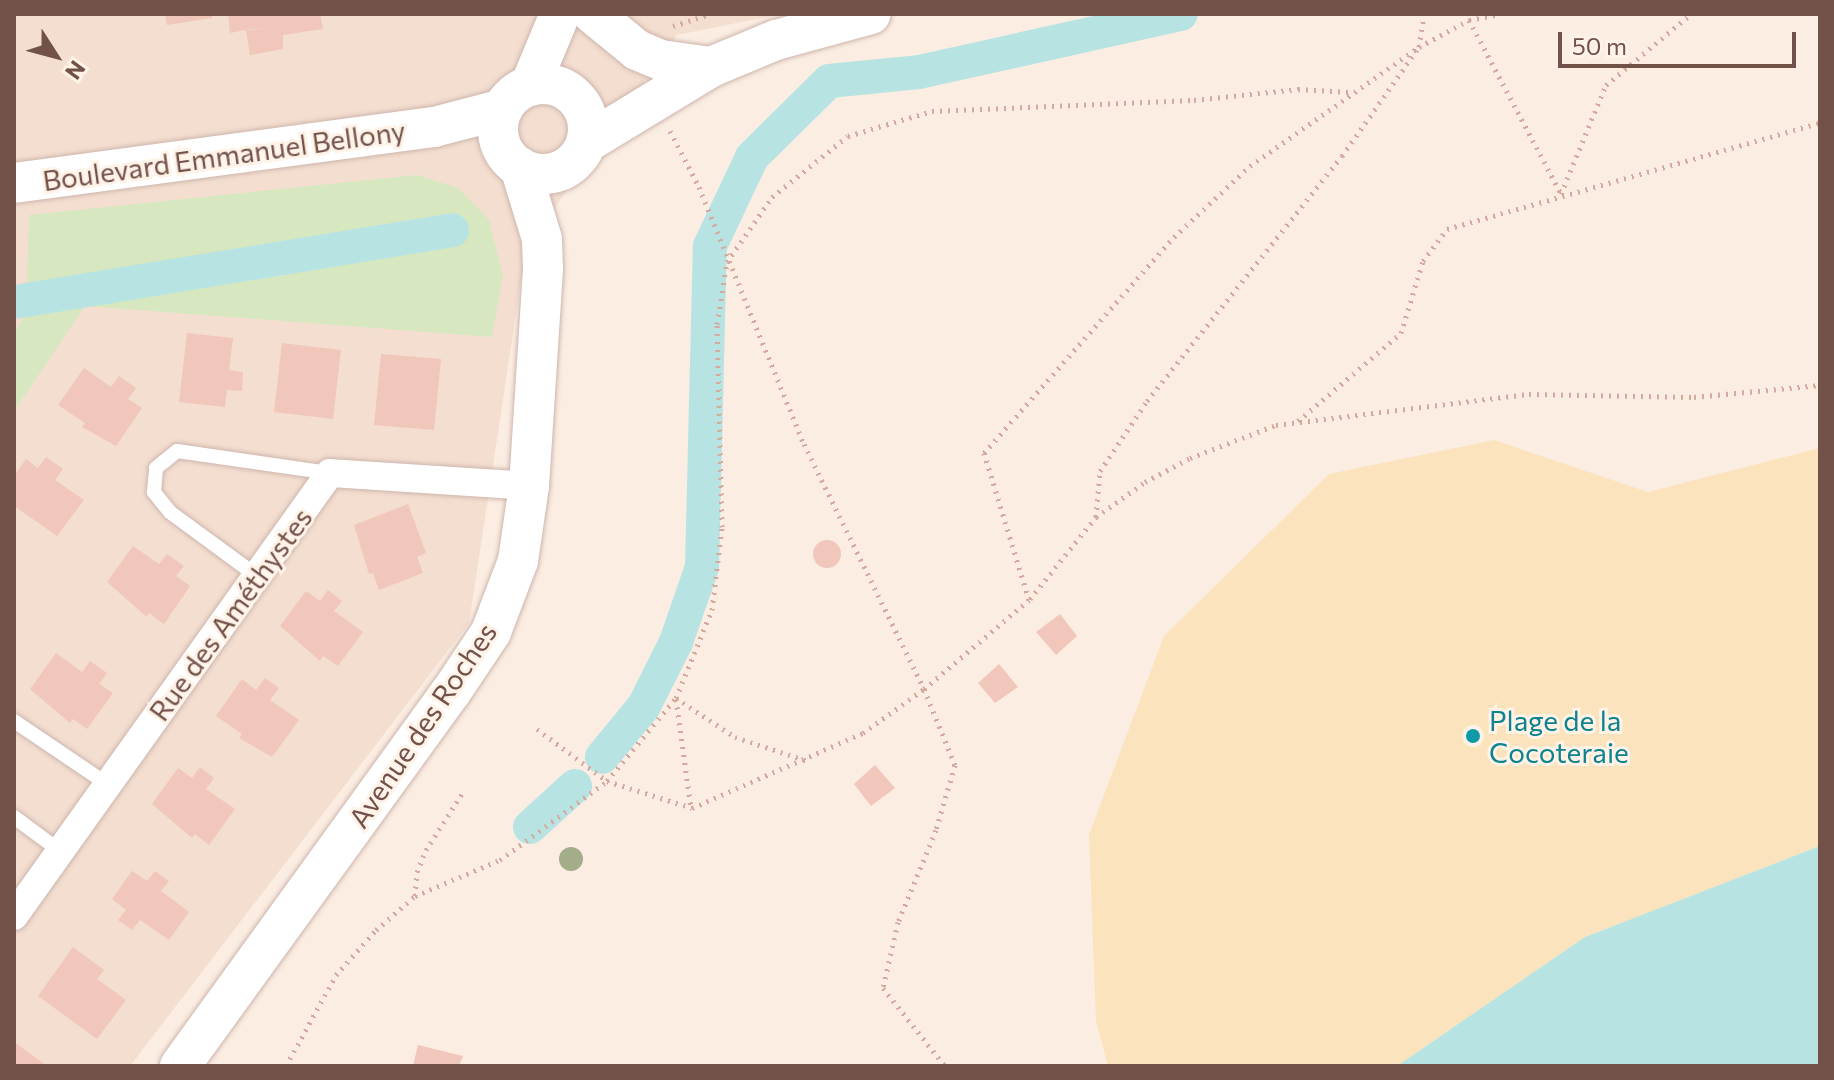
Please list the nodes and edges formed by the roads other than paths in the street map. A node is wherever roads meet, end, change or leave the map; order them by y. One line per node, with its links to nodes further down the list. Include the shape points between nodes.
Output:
1 (562, 14): 5 (street)
2 (593, 14): 4 (street, via 637,50 661,60)
3 (871, 14): 4 (street, via 776,40)
4 (711, 67): 6 (street)
5 (545, 97): 6 (street, Boulevard Emmanuel Bellony); 7 (street, Boulevard Emmanuel Bellony); 8 (street, via 589,128); 9 (street, via 498,131)
6 (658, 106): 8 (street)
7 (434, 127): 9 (street, Boulevard Emmanuel Bellony); 10 (street, Boulevard Emmanuel Bellony)
8 (578, 154): 9 (street, via 545,174); 11 (street, Avenue des Roches)
9 (512, 160): 11 (street, Avenue des Roches)
10 (14, 183)
11 (542, 239): 13 (street, Avenue des Roches)
12 (330, 473): 13 (street); 14 (street, Rue des Améthystes); 14 (lane, via 177,451 156,468 154,492 170,512)
13 (529, 486): 20 (street, Avenue des Roches, via 518,561 491,632)
14 (257, 576): 16 (street, Rue des Améthystes)
15 (14, 721): 16 (lane)
16 (107, 784): 18 (street, Rue des Améthystes)
17 (14, 817): 18 (lane)
18 (60, 851): 19 (street, Rue des Améthystes)
19 (14, 916)
20 (180, 1066)

